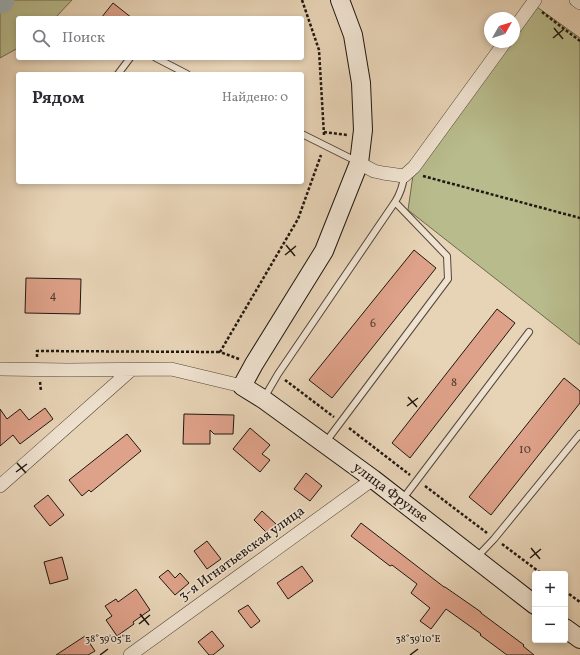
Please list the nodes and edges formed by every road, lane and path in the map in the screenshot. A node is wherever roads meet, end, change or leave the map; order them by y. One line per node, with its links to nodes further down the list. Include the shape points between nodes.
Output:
1 (302, 0): 14 (path, via 319,50)
2 (340, 0): 15 (main road, via 353,35 361,83 363,130)
3 (576, 0): 5 (street)
4 (533, 2): 6 (street); 7 (path)
5 (580, 3)
6 (520, 20)
7 (580, 41)
8 (501, 48): 17 (street)
9 (128, 60): 11 (lane)
10 (160, 60): 12 (lane)
11 (120, 72)
12 (182, 72)
13 (304, 135): 14 (lane)
14 (325, 146): 15 (lane); 21 (path, via 298,219)
15 (359, 163): 17 (street, via 374,171); 22 (main road, via 324,251)
16 (420, 175): 19 (path)
17 (404, 176): 18 (lane, via 400,194)
18 (395, 202): 25 (lane); 30 (lane, via 447,256 448,279)
19 (580, 218)
20 (529, 332): 34 (lane)
21 (220, 352): 22 (path); 26 (path, via 37,351)
22 (254, 364): 27 (main road)
23 (0, 369): 26 (street)
24 (131, 370): 26 (street); 27 (street, via 171,369); 35 (street)
25 (278, 374): 29 (lane); 30 (path)
26 (39, 375): 28 (path)
27 (242, 386): 29 (main road, улица Фрунзе)
28 (41, 391)
29 (263, 399): 32 (main road, улица Фрунзе)
30 (341, 422): 32 (lane); 34 (path)
31 (580, 434): 37 (lane)
32 (324, 444): 33 (main road, улица Фрунзе)
33 (373, 479): 36 (main road, улица Фрунзе); 45 (street, 3-я Игнатьевская улица)
34 (417, 480): 36 (lane); 37 (path)
35 (0, 486)
36 (402, 501): 38 (main road, улица Фрунзе)
37 (494, 539): 38 (lane); 39 (path)
38 (475, 558): 42 (main road, улица Фрунзе)
39 (538, 571)
40 (568, 593): 41 (path)
41 (580, 602)
42 (532, 603)
43 (568, 630): 44 (main road)
44 (580, 640)
45 (130, 655)

